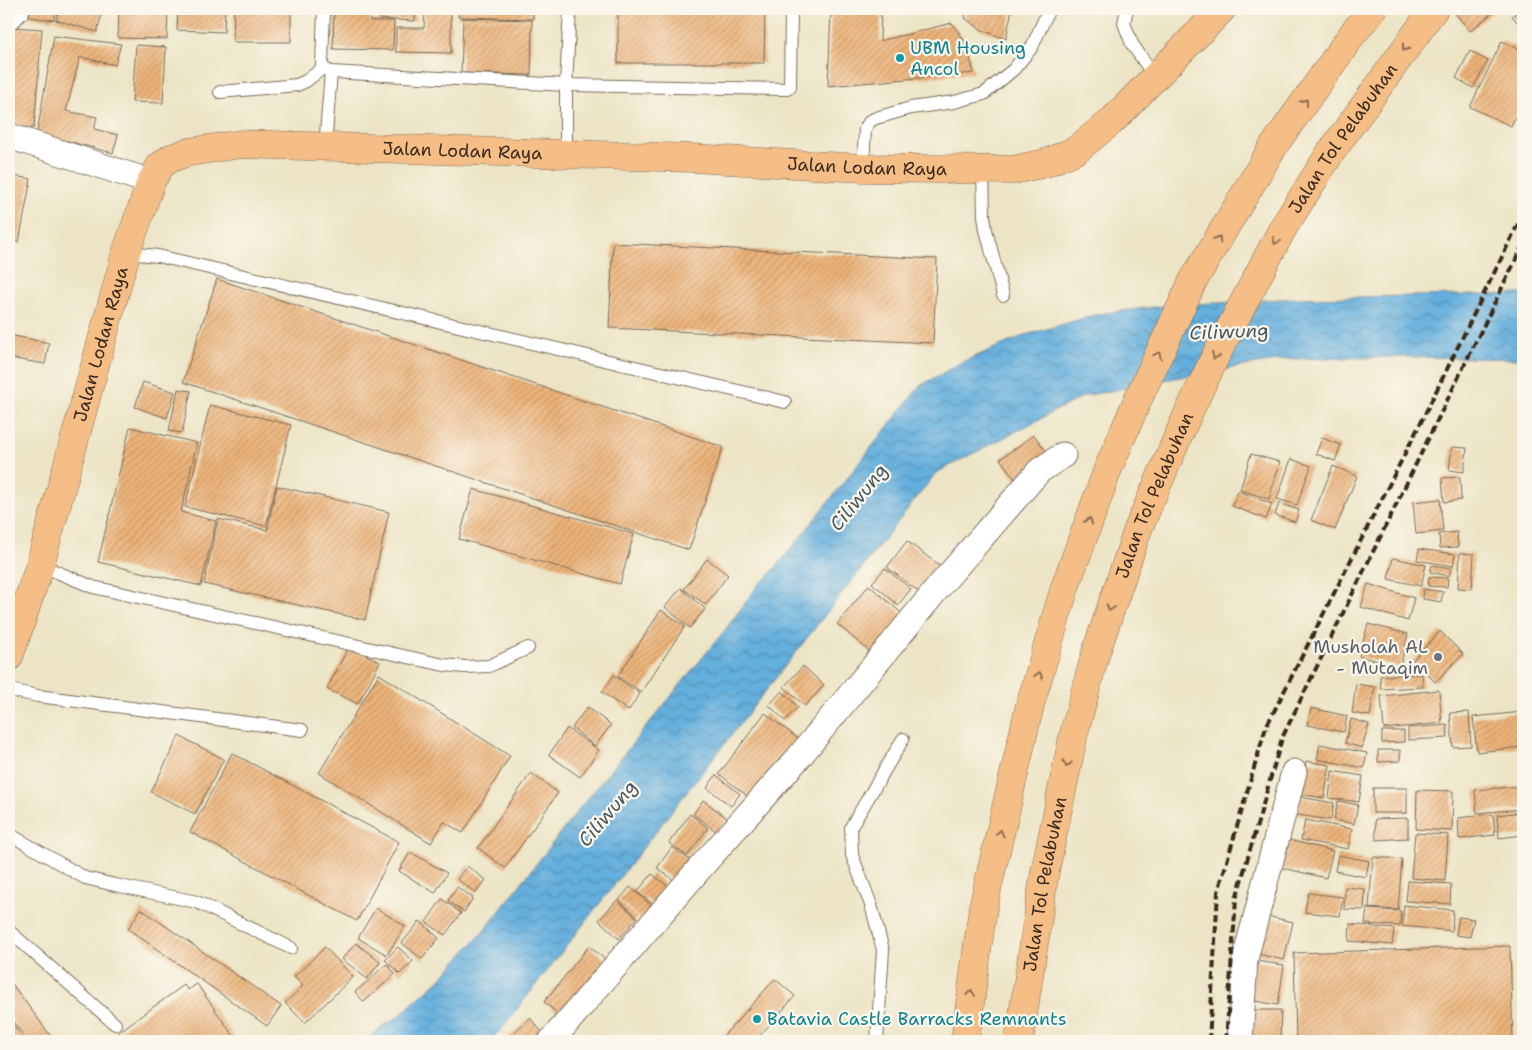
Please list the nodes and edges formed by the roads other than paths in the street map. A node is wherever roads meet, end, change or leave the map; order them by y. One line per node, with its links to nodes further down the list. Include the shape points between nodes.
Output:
1 (16, 9): 10 (street)
2 (324, 9): 11 (lane, via 322,64)
3 (570, 9): 13 (lane)
4 (791, 9): 13 (lane, via 788,89)
5 (1049, 9): 18 (lane, via 1032,47 1014,69 984,94 911,108 870,121 865,128)
6 (1127, 9): 12 (lane, via 1124,23 1132,44)
7 (1222, 9): 12 (highway, Jalan Lodan Raya)
8 (1372, 9): 38 (highway, one-way to 8, via 983,907 1030,705 1065,587 1108,470 1193,281 1273,147)
9 (1434, 9): 39 (highway, Jalan Tol Pelabuhan, one-way to 39, via 1330,152 1283,228 1217,353 1138,529 1096,652 1074,733 1045,871)
10 (9, 16)
11 (327, 70): 13 (lane); 14 (lane, via 297,85); 16 (lane)
12 (1155, 77): 19 (highway, Jalan Lodan Raya, via 1110,122 1076,150 1029,167)
13 (566, 85): 17 (lane)
14 (220, 92)
15 (9, 136): 20 (street)
16 (326, 147): 17 (highway, Jalan Lodan Raya); 20 (highway, Jalan Lodan Raya, via 241,144 189,152 160,166)
17 (566, 154): 18 (highway, Jalan Lodan Raya)
18 (863, 168): 19 (highway, Jalan Lodan Raya)
19 (983, 170): 22 (lane, via 986,230)
20 (151, 182): 21 (highway, Jalan Lodan Raya)
21 (126, 253): 23 (lane, via 158,256); 25 (highway, Jalan Lodan Raya)
22 (1003, 295)
23 (785, 402)
24 (1063, 455): 36 (street, via 1039,471 799,757)
25 (40, 565): 26 (lane, via 93,587 444,665 465,668 489,666); 27 (highway, Jalan Lodan Raya)
26 (528, 648)
27 (9, 657)
28 (9, 690): 29 (lane)
29 (302, 730)
30 (903, 738): 37 (lane, via 851,827 852,854 883,950)
31 (1294, 772): 40 (street, via 1244,959)
32 (9, 834): 34 (lane, via 85,878 197,902)
33 (9, 931): 35 (lane)
34 (291, 948)
35 (115, 1024)
36 (552, 1041)
37 (878, 1041)
38 (965, 1041)
39 (1019, 1041)
40 (1240, 1041)

